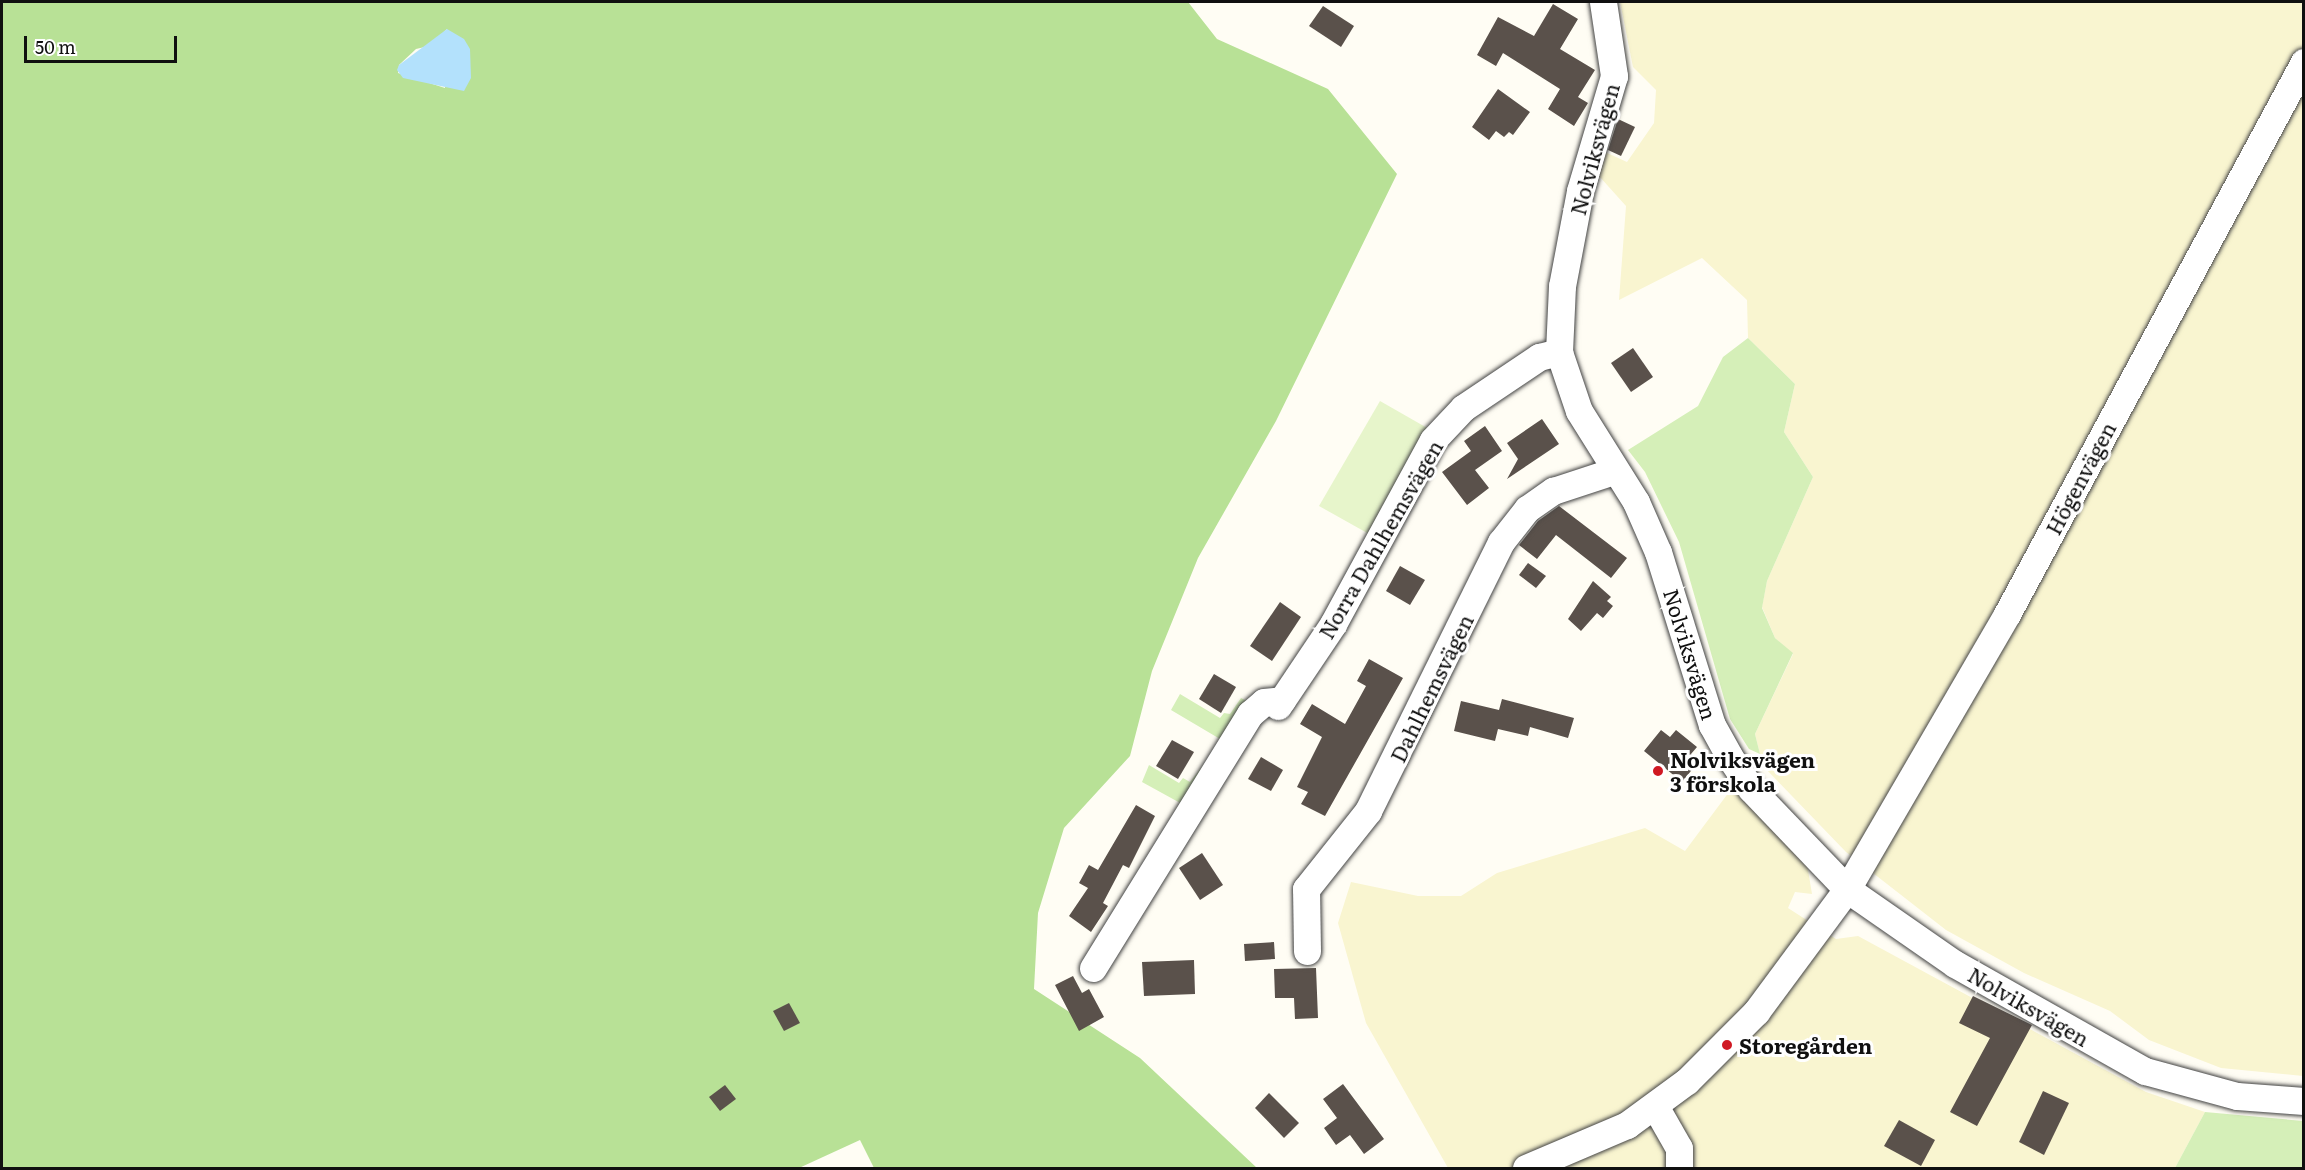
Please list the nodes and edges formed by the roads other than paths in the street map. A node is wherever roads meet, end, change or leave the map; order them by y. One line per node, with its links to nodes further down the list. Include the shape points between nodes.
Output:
1 (1603, 2): 3 (street, Nolviksvägen, via 1614,76 1580,191 1562,286)
2 (2304, 62): 5 (street, Högenvägen, via 2007,614)
3 (1559, 352): 4 (street, Nolviksvägen, via 1579,411); 7 (street, Norra Dahlhemsvägen, via 1531,362 1463,408 1433,440 1333,624 1280,703 1264,702 1250,714)
4 (1614, 471): 5 (street, Nolviksvägen, via 1636,502 1672,588 1708,716 1728,756 1751,789); 6 (street, Dahlhemsvägen, via 1553,491 1527,508 1501,542 1368,811 1306,889)
5 (1847, 889): 8 (street, Nolviksvägen, via 1955,964 2145,1071 2236,1096); 9 (street, Högenvägen, via 1727,1045)
6 (1307, 951)
7 (1093, 968)
8 (2304, 1101)
9 (1655, 1106): 10 (street, Högenvägen, via 1589,1145); 11 (street, via 1679,1148)
10 (1526, 1168)
11 (1679, 1168)

